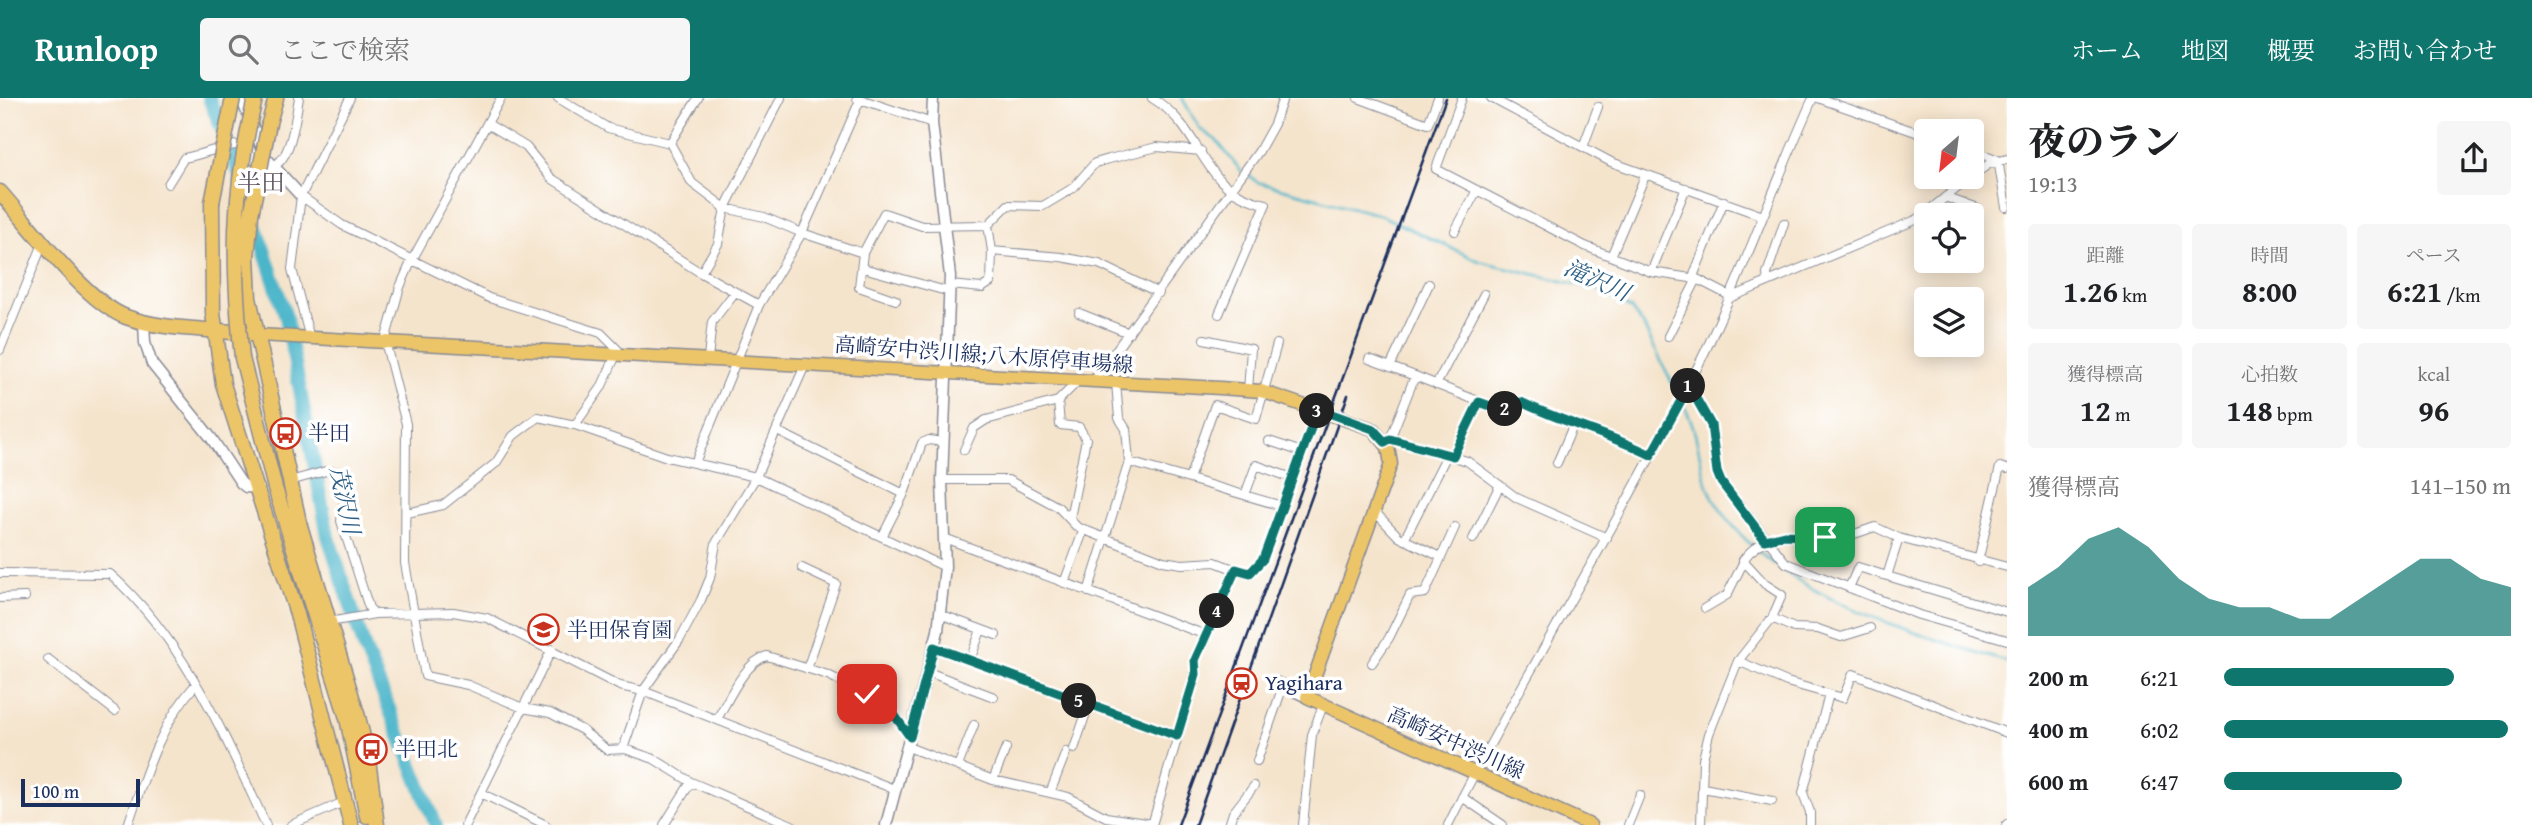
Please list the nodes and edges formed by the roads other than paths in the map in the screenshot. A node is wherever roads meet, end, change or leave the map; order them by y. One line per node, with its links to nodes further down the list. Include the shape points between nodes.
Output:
1 (233, 98): 73 (highway, bridge, via 212,203)
2 (241, 98): 29 (street, via 255,136)
3 (255, 98): 140 (highway, bridge, via 243,148 234,232 242,358)
4 (276, 98): 75 (highway, bridge, via 251,215 247,257 249,298)
5 (299, 98): 29 (street, via 285,156)
6 (350, 98): 38 (street)
7 (501, 98): 22 (street)
8 (558, 98): 24 (street, via 608,128)
9 (698, 98): 24 (street)
10 (781, 98): 44 (street)
11 (933, 98): 21 (street)
12 (1152, 98): 26 (street, via 1173,111)
13 (1283, 98): 37 (street, via 1269,135)
14 (1358, 98): 15 (street, via 1428,124)
15 (1438, 98)
16 (1462, 98): 35 (street, via 1436,169)
17 (1491, 98): 25 (street)
18 (1815, 98): 23 (street); 45 (street, via 1774,182)
19 (859, 99): 21 (street); 51 (street)
20 (1598, 107): 25 (street)
21 (932, 123): 49 (street)
22 (488, 124): 56 (street); 59 (street, via 526,147 551,178)
23 (1914, 132)
24 (670, 143): 44 (street, via 692,183)
25 (1583, 147): 31 (street)
26 (1200, 151): 37 (street); 47 (street, via 1157,147 1095,163 1073,188 1042,206 1008,205)
27 (1984, 154): 28 (street)
28 (2003, 160): 30 (street); 43 (street)
29 (273, 166): 32 (street, via 257,166 249,146 239,144 184,158); 38 (street)
30 (1984, 170)
31 (1645, 176): 33 (street); 55 (street)
32 (168, 184)
33 (1686, 188): 40 (street); 58 (street)
34 (1955, 189): 39 (street)
35 (1477, 190): 50 (street); 55 (street, via 1585,246)
36 (0, 192): 52 (highway)
37 (1230, 192): 65 (street); 71 (street, via 1266,204)
38 (301, 196): 56 (street, via 342,225 385,244); 76 (street, via 292,269)
39 (1945, 197): 41 (street); 42 (street)
40 (1724, 201): 45 (street); 60 (street)
41 (1940, 203)
42 (1962, 203)
43 (2006, 207)
44 (725, 208): 51 (street); 59 (street, via 718,244)
45 (1763, 216): 67 (street)
46 (1784, 223): 61 (street)
47 (988, 225): 49 (street); 53 (street)
48 (1914, 225): 61 (street)
49 (946, 227): 54 (street, via 922,226 884,212); 63 (street)
50 (1455, 230)
51 (802, 233): 54 (street); 69 (street)
52 (44, 241): 72 (highway, via 100,302); 81 (street)
53 (992, 251): 63 (street, via 991,282 982,288); 65 (street, via 1099,264)
54 (863, 253): 57 (street)
55 (1612, 254): 58 (street)
56 (411, 262): 79 (street); 82 (street, via 489,298 601,334 612,342)
57 (863, 268): 63 (street); 68 (street, via 859,287)
58 (1651, 272): 60 (street)
59 (701, 273): 64 (street)
60 (1694, 279): 67 (street); 77 (street)
61 (1768, 282): 67 (street)
62 (1429, 284): 87 (street)
63 (950, 289): 88 (street)
64 (735, 292): 69 (street); 83 (street, via 712,322)
65 (1159, 293): 74 (street)
66 (1483, 293): 93 (street)
67 (1732, 298): 94 (street)
68 (896, 300)
69 (759, 305): 85 (street)
70 (1079, 313): 74 (street)
71 (1219, 314)
72 (144, 322): 73 (highway); 120 (street, via 152,364 241,483)
73 (214, 329): 75 (highway); 120 (highway, via 223,384)
74 (1129, 333): 91 (street)
75 (258, 335): 76 (main road, 高崎安中渋川線;八木原停車場線); 117 (highway)
76 (303, 335): 79 (main road, 高崎安中渋川線;八木原停車場線)
77 (1668, 336)
78 (1204, 339): 95 (street, via 1251,349)
79 (386, 341): 82 (main road, 高崎安中渋川線;八木原停車場線); 125 (street, via 406,424)
80 (1277, 344): 96 (street)
81 (0, 350)
82 (617, 354): 83 (main road, 高崎安中渋川線;八木原停車場線); 100 (street, via 601,388)
83 (708, 358): 85 (main road, 高崎安中渋川線;八木原停車場線)
84 (1368, 359): 87 (street)
85 (739, 360): 86 (main road, 高崎安中渋川線;八木原停車場線); 111 (street)
86 (806, 363): 88 (main road, 高崎安中渋川線;八木原停車場線); 102 (street)
87 (1390, 367): 89 (street)
88 (946, 373): 90 (main road, 高崎安中渋川線;八木原停車場線); 105 (street)
89 (1415, 376): 93 (street); 103 (street)
90 (1078, 381): 91 (main road, 高崎安中渋川線;八木原停車場線); 97 (street)
91 (1093, 382): 92 (main road, 高崎安中渋川線;八木原停車場線)
92 (1116, 383): 95 (main road, 高崎安中渋川線;八木原停車場線); 110 (street)
93 (1436, 385): 98 (street)
94 (1689, 386): 109 (street); 136 (street, via 1711,425 1721,482)
95 (1248, 390): 96 (main road, 高崎安中渋川線;八木原停車場線)
96 (1263, 392): 99 (main road, 高崎安中渋川線;八木原停車場線); 116 (street, via 1256,419 1215,405)
97 (1058, 401): 106 (street, via 986,420 974,428); 126 (street, via 1060,425 1079,427 1086,439)
98 (1479, 402): 101 (street, via 1502,410 1521,402); 108 (street)
99 (1318, 409): 103 (main road, 高崎安中渋川線;八木原停車場線, via 1373,429); 107 (street)
100 (575, 425): 111 (street, via 630,447); 125 (street, via 538,417 513,436 496,463 443,505)
101 (1573, 426): 109 (street); 112 (street)
102 (777, 431): 114 (street); 121 (street)
103 (1388, 440): 108 (street); 124 (main road, via 1391,464)
104 (1269, 441): 107 (street)
105 (943, 442): 118 (street); 121 (street, via 922,443)
106 (964, 450)
107 (1302, 452): 115 (street)
108 (1450, 455): 119 (street, via 1480,468); 135 (street)
109 (1651, 455): 133 (street)
110 (1129, 462): 116 (street); 131 (street)
111 (695, 463): 114 (street)
112 (1557, 463)
113 (2007, 468): 139 (street, via 2000,467)
114 (756, 477): 129 (street); 174 (street, via 716,543 701,600)
115 (1292, 478): 122 (street, via 1256,465); 123 (street)
116 (1189, 479): 122 (street)
117 (290, 480): 154 (street, via 327,471 338,472 347,482 341,521 369,608); 158 (highway)
118 (942, 480): 126 (street, via 1008,480 1038,494); 130 (street)
119 (1500, 485): 132 (street); 133 (street, via 1536,508)
120 (257, 488): 201 (highway, via 297,614)
121 (904, 494): 129 (street)
122 (1245, 495): 123 (street)
123 (1282, 506): 144 (street, via 1255,571)
124 (1375, 512): 135 (street); 177 (main road)
125 (407, 513): 156 (street, via 405,563)
126 (1070, 518): 128 (street)
127 (1455, 527): 137 (street)
128 (1084, 529): 131 (street); 147 (street)
129 (882, 537): 141 (street)
130 (944, 538): 141 (street); 147 (street)
131 (1107, 538): 144 (street, via 1163,561 1215,562); 149 (street)
132 (1473, 538)
133 (1607, 538): 191 (street)
134 (1899, 538): 136 (street, via 1875,527 1848,536 1784,535); 139 (street); 146 (street)
135 (1404, 540): 137 (street)
136 (1764, 541): 138 (street); 148 (street, via 1786,563)
137 (1441, 557): 169 (street, via 1425,593 1410,595)
138 (1747, 557): 152 (street, via 1727,595); 157 (street, via 1765,584 1782,595)
139 (1978, 562): 143 (street)
140 (299, 566): 208 (highway); 209 (highway, via 346,718)
141 (945, 567): 155 (street)
142 (802, 568): 170 (street, via 836,584)
143 (2007, 568)
144 (1236, 569): 162 (street)
145 (0, 573): 172 (street, via 110,574 132,594)
146 (1887, 576): 148 (street, via 1858,567); 153 (street)
147 (1064, 583): 149 (street)
148 (1849, 588): 163 (street, via 1919,615)
149 (1088, 592): 162 (street)
150 (25, 597): 151 (street)
151 (0, 598)
152 (1705, 608)
153 (2007, 612)
154 (375, 614): 156 (street); 158 (street)
155 (940, 614): 160 (street); 164 (street)
156 (413, 615): 165 (street, via 453,612 486,618); 180 (street, via 425,676 468,685)
157 (1772, 618): 159 (street, via 1794,628 1818,629 1841,637); 168 (street)
158 (329, 622): 210 (highway, via 367,753)
159 (1870, 628)
160 (981, 630): 161 (street); 167 (street)
161 (996, 635)
162 (1206, 635): 185 (street, via 1195,660 1196,674)
163 (2007, 640)
164 (934, 647): 167 (street); 171 (street)
165 (552, 649): 174 (street, via 620,686); 180 (street)
166 (48, 659): 181 (street)
167 (970, 660): 178 (street)
168 (1738, 661): 175 (street); 195 (street, via 1705,747)
169 (1372, 663)
170 (807, 669): 182 (street, via 767,656 759,658); 186 (street, via 888,706)
171 (928, 672): 176 (street); 186 (street)
172 (196, 684): 204 (street, via 178,704 163,732); 205 (street)
173 (1279, 684): 177 (street); 189 (street)
174 (643, 691): 182 (street); 188 (street)
175 (1829, 694): 184 (street, via 1843,698 1853,674); 223 (street, via 1803,793)
176 (994, 697)
177 (1307, 697): 179 (main road, 高崎安中渋川線)
178 (1089, 704): 185 (street); 198 (street)
179 (1323, 705): 191 (main road, 高崎安中渋川線); 217 (street, via 1312,736)
180 (523, 708): 188 (street, via 550,713 607,750); 197 (street)
181 (115, 711)
182 (717, 719): 196 (street)
183 (974, 724): 190 (street)
184 (2007, 733)
185 (1177, 736): 203 (street)
186 (909, 742): 190 (street); 196 (street)
187 (1006, 748): 192 (street)
188 (622, 749): 193 (street, via 654,759)
189 (1257, 761)
190 (958, 766): 192 (street)
191 (1474, 772): 200 (street); 220 (main road, 高崎安中渋川線)
192 (993, 780): 198 (street)
193 (691, 782): 213 (street); 214 (street)
194 (1254, 786): 216 (street)
195 (1703, 788): 202 (street); 222 (street)
196 (894, 789): 215 (street)
197 (481, 793): 211 (street); 212 (street)
198 (1050, 793): 203 (street, via 1106,817)
199 (1640, 795): 221 (street)
200 (1462, 797): 218 (street); 219 (street)
201 (346, 801): 206 (street); 207 (highway)
202 (1772, 801)
203 (1152, 824)
204 (128, 825)
205 (266, 825)
206 (291, 825)
207 (351, 825)
208 (358, 825)
209 (368, 825)
210 (377, 825)
211 (465, 825)
212 (546, 825)
213 (664, 825)
214 (792, 825)
215 (886, 825)
216 (1229, 825)
217 (1303, 825)
218 (1448, 825)
219 (1503, 825)
220 (1590, 825)
221 (1628, 825)
222 (1701, 825)
223 (1811, 825)

